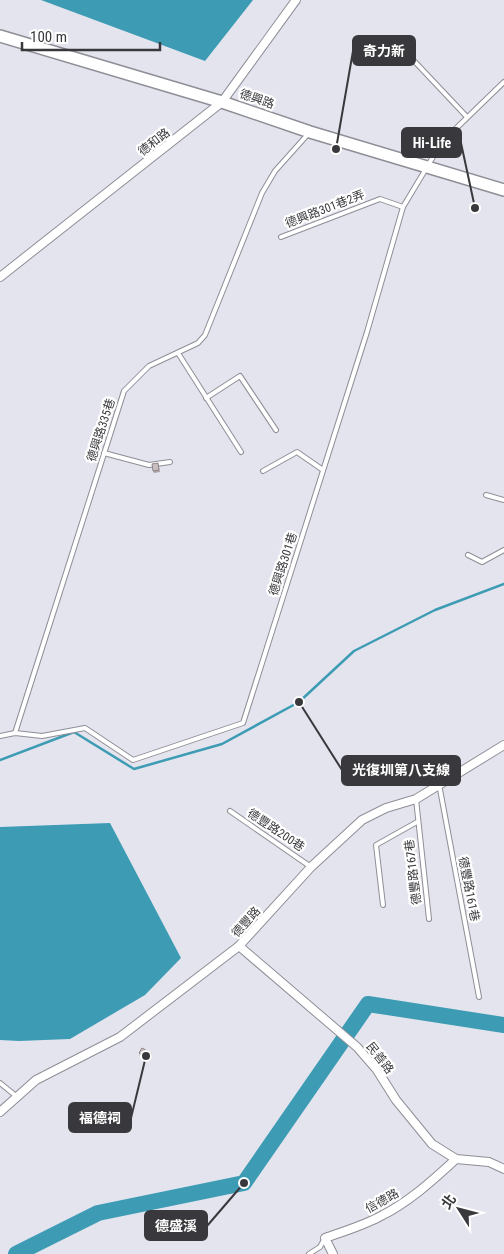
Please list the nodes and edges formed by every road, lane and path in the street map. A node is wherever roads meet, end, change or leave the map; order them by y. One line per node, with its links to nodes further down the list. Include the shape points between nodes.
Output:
1 (296, 0): 5 (street, 德和路)
2 (0, 36): 5 (main road, 德興路)
3 (400, 46): 6 (lane)
4 (504, 82): 6 (lane, 德興路301巷)
5 (222, 102): 7 (main road, 德興路); 12 (street, 德和路)
6 (468, 118): 8 (lane, 德興路301巷, via 442,142)
7 (310, 132): 8 (main road, 德興路); 13 (lane, 德興路335巷, via 275,171 262,193 205,334 198,343)
8 (426, 166): 9 (main road, 德興路); 10 (lane, 德興路301巷)
9 (504, 190)
10 (404, 207): 11 (lane, 德興路301巷2弄, via 380,199); 20 (lane, 德興路301巷)
11 (281, 237)
12 (0, 277)
13 (178, 353): 14 (lane); 17 (lane, 德興路335巷, via 149,366 124,391)
14 (206, 398): 15 (lane, via 240,376); 16 (lane)
15 (276, 430)
16 (241, 452)
17 (104, 453): 18 (lane, via 149,465); 25 (lane, 德興路335巷)
18 (170, 462)
19 (263, 470): 20 (lane, via 297,452)
20 (323, 470): 25 (lane, 德興路301巷, via 243,723 133,760 85,728 42,736)
21 (486, 495): 22 (lane)
22 (504, 500)
23 (504, 550): 24 (lane, via 482,562)
24 (468, 555)
25 (15, 733): 26 (lane, 德興路301巷)
26 (0, 736)
27 (504, 745): 28 (street, 德豐路)
28 (439, 784): 29 (street, 德豐路); 36 (lane, 德豐路161巷)
29 (416, 799): 31 (lane, 德豐路167巷); 32 (street, 德豐路, via 362,820)
30 (230, 811): 32 (lane, 德豐路200巷)
31 (417, 822): 33 (lane, 德豐路167巷, via 376,845); 34 (lane, 德豐路167巷)
32 (311, 867): 35 (street, 德豐路)
33 (383, 905)
34 (429, 919)
35 (239, 946): 38 (street, 德豐路, via 120,1037 36,1080); 40 (street, 民善路, via 352,1042 432,1144)
36 (479, 997)
37 (0, 1083): 38 (lane)
38 (16, 1096): 39 (street, 德豐路)
39 (0, 1112)
40 (456, 1159): 41 (street, 民善路, via 489,1162); 42 (street, 信德路, via 398,1207)
41 (504, 1169)
42 (324, 1238): 43 (lane, via 320,1247); 44 (street)
43 (311, 1254)
44 (333, 1254)

